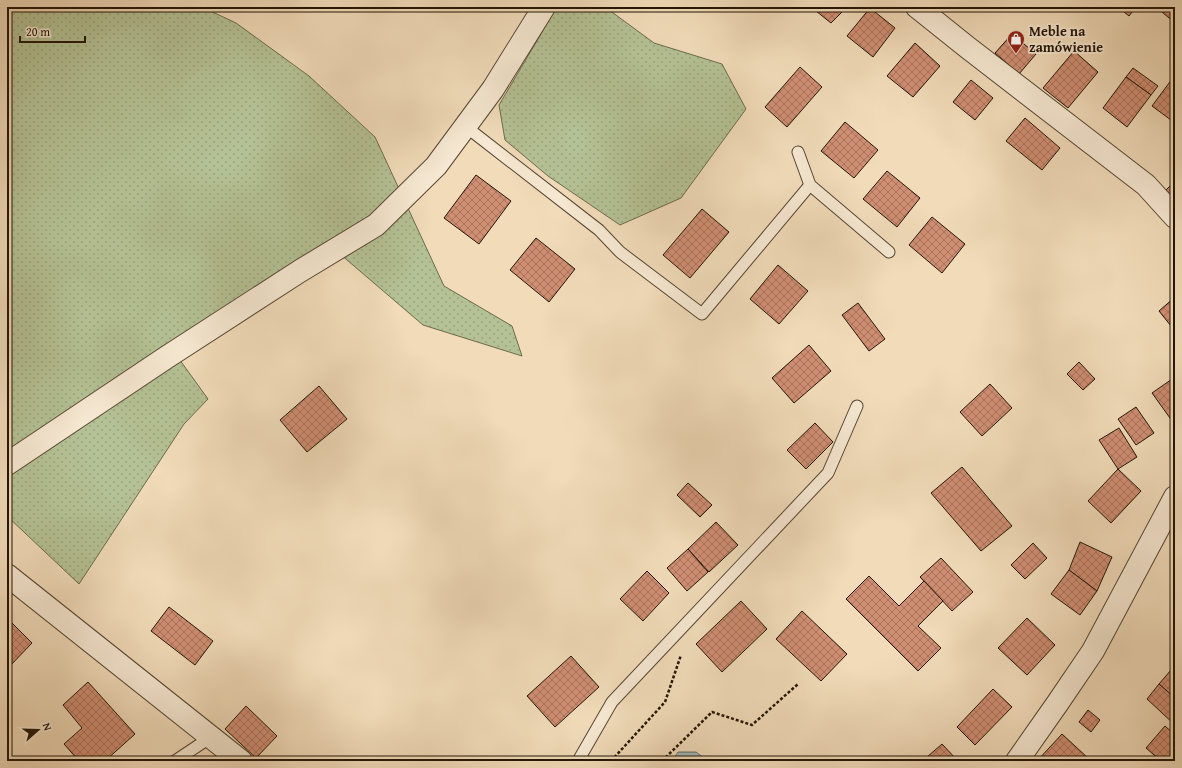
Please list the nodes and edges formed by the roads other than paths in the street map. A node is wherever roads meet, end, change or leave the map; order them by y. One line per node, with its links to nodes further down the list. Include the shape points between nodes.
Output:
1 (544, 7): 3 (street, via 493,89)
2 (917, 7): 6 (street, via 1146,185)
3 (465, 126): 5 (lane, via 599,230 620,252 702,314); 9 (street, via 436,166 376,225 167,357)
4 (798, 152): 5 (lane)
5 (810, 185): 7 (lane)
6 (1175, 217)
7 (889, 252)
8 (857, 406): 15 (lane, via 828,473 612,702)
9 (7, 464)
10 (1175, 497): 16 (street, via 1093,651)
11 (7, 575): 12 (street)
12 (211, 737): 13 (lane); 14 (street)
13 (175, 761)
14 (241, 761)
15 (578, 761)
16 (1017, 761)

